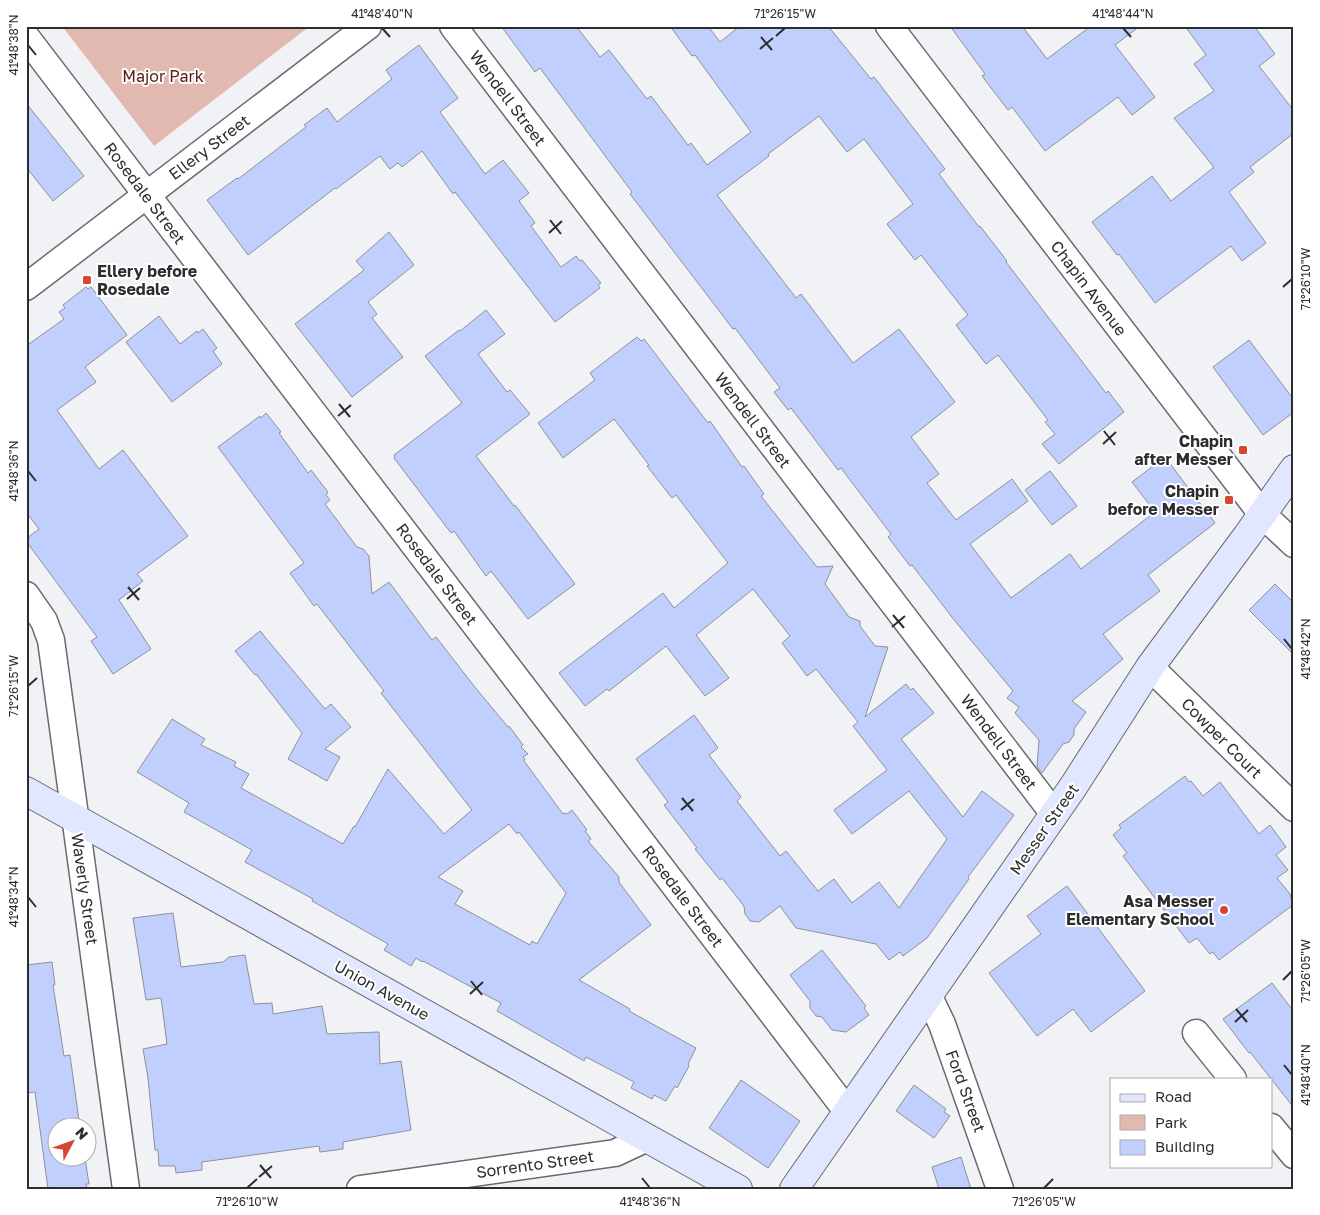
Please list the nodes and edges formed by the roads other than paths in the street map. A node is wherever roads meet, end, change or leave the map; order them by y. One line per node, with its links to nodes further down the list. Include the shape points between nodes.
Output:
1 (368, 26): 5 (street, Ellery Street)
2 (453, 26): 14 (street, Wendell Street)
3 (889, 26): 8 (street, Chapin Avenue)
4 (26, 37): 5 (street, Rosedale Street)
5 (147, 195): 6 (street, Ellery Street); 19 (street, Rosedale Street)
6 (26, 286)
7 (1294, 469): 8 (street, Messer Street)
8 (1262, 514): 9 (street, Chapin Avenue); 11 (street, Messer Street)
9 (1294, 544)
10 (26, 595): 15 (street, Waverly Street, via 44,621 51,640)
11 (1150, 667): 13 (street, Cowper Court); 14 (street, Messer Street)
12 (26, 791): 15 (street, Union Avenue)
13 (1294, 808)
14 (1054, 814): 16 (street, Messer Street)
15 (76, 819): 21 (street, Union Avenue); 23 (street, Waverly Street)
16 (928, 995): 19 (street, Messer Street); 27 (street, Ford Street, via 942,1024)
17 (1196, 1033): 18 (street)
18 (1232, 1078)
19 (847, 1111): 26 (street, Messer Street)
20 (1272, 1128): 22 (street)
21 (647, 1138): 24 (street, Sorrento Street, via 615,1153); 25 (street, Union Avenue)
22 (1294, 1155)
23 (126, 1189)
24 (360, 1189)
25 (738, 1189)
26 (794, 1189)
27 (1000, 1189)

